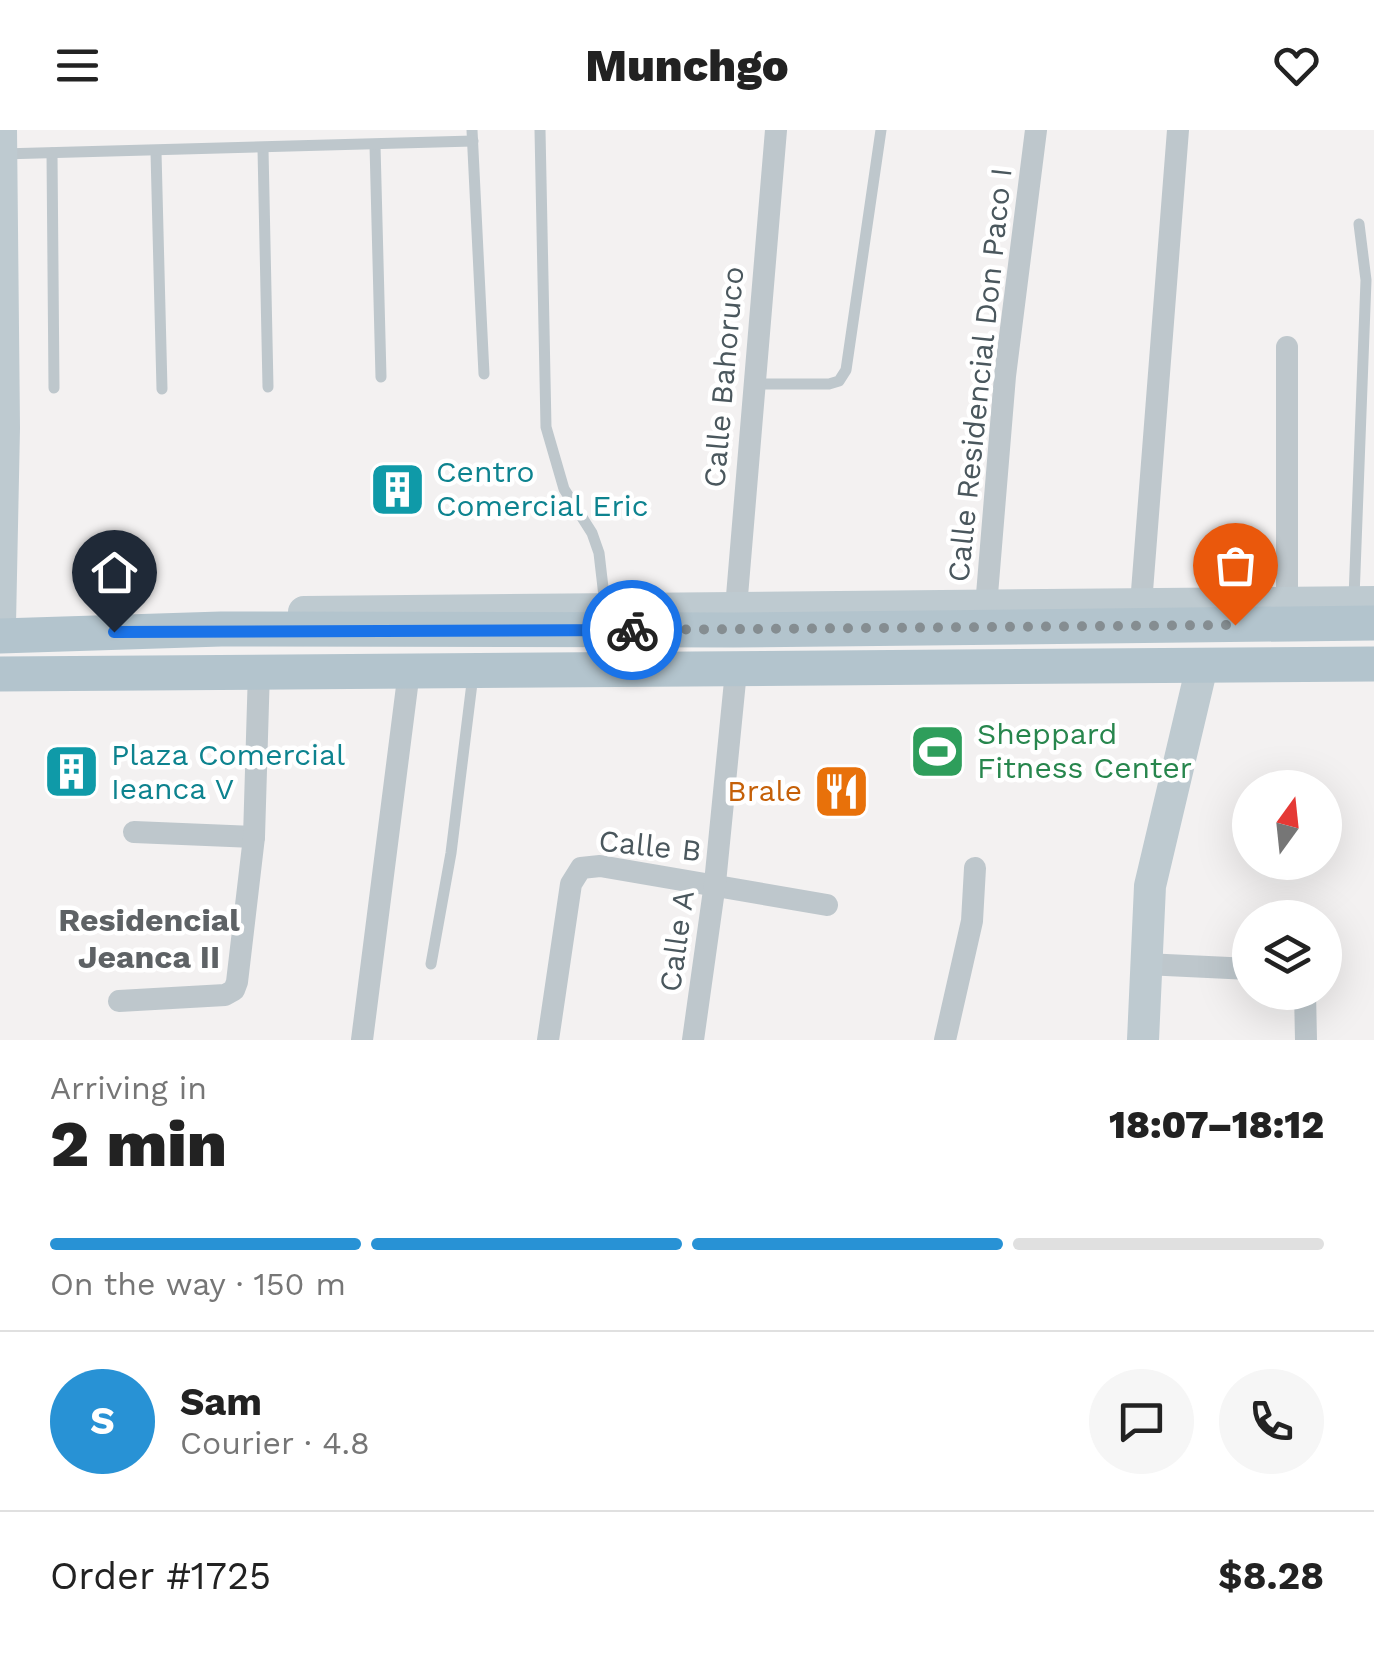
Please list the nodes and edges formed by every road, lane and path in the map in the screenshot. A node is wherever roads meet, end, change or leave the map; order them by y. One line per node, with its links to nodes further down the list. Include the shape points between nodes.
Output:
1 (540, 130): 22 (lane, via 546,427 564,489 600,553)
2 (776, 130): 16 (street, Calle Bahoruco)
3 (881, 130): 16 (lane, via 846,370 829,384)
4 (1036, 130): 24 (street, Calle Residencial Don Paco I, via 1005,376)
5 (1178, 130): 21 (street)
6 (472, 135): 8 (lane); 14 (lane)
7 (2, 142): 11 (lane); 26 (street)
8 (375, 145): 9 (lane); 15 (lane)
9 (263, 148): 10 (lane); 17 (lane)
10 (156, 152): 11 (lane); 19 (lane)
11 (52, 154): 18 (lane)
12 (1359, 224): 23 (lane, via 1366,280)
13 (1287, 347): 20 (street)
14 (484, 374)
15 (381, 377)
16 (753, 384): 25 (street, Calle Bahoruco)
17 (268, 387)
18 (54, 388)
19 (162, 388)
20 (1286, 603): 21 (street); 23 (street)
21 (1141, 604): 24 (street)
22 (605, 609): 25 (street); 26 (street)
23 (1367, 609): 24 (main road)
24 (985, 615): 25 (main road)
25 (735, 619): 27 (main road)
26 (0, 623)
27 (0, 636)
28 (1374, 664): 29 (main road)
29 (1202, 666): 31 (main road); 41 (street, via 1150,886)
30 (259, 670): 32 (main road); 34 (main road); 36 (street)
31 (736, 670): 33 (main road); 38 (street, Calle A)
32 (409, 671): 33 (main road); 45 (street)
33 (474, 671): 40 (lane)
34 (0, 674)
35 (134, 832): 36 (street)
36 (254, 837): 43 (street, via 234,990)
37 (975, 868): 48 (street, via 972,921)
38 (715, 883): 39 (street, Calle B); 46 (street, Calle B, via 581,868 571,884); 47 (street, Calle A)
39 (827, 904)
40 (431, 964)
41 (1145, 964): 42 (street); 49 (street)
42 (1232, 968)
43 (119, 1001)
44 (1305, 1010): 50 (street)
45 (362, 1040)
46 (548, 1040)
47 (693, 1040)
48 (945, 1040)
49 (1143, 1040)
50 (1306, 1040)

